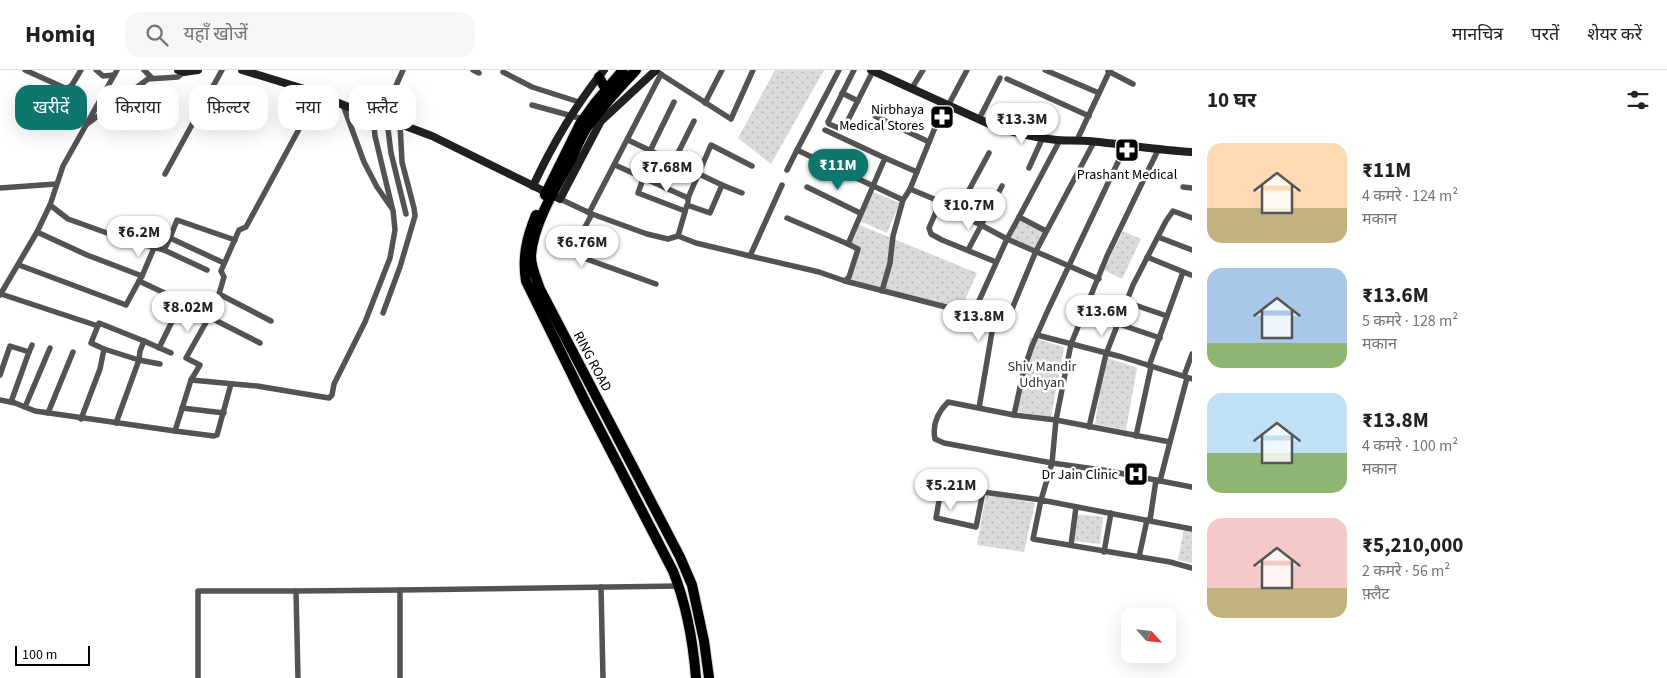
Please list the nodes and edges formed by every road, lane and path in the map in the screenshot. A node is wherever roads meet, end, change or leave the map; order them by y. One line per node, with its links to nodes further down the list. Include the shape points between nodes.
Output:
1 (25, 70): 2 (street, via 66,89)
2 (81, 70)
3 (96, 70): 23 (street, via 103,76)
4 (144, 70): 25 (street)
5 (198, 70): 18 (street)
6 (222, 70): 78 (street)
7 (242, 70): 29 (street)
8 (403, 70): 30 (street)
9 (624, 70): 32 (highway, RING ROAD)
10 (636, 70): 93 (highway, RING ROAD, via 586,129)
11 (722, 70): 39 (street)
12 (753, 70): 39 (street, via 731,120)
13 (839, 70): 66 (street)
14 (854, 70): 33 (street)
15 (923, 70): 31 (street)
16 (967, 70): 40 (street)
17 (1045, 70): 34 (street)
18 (181, 71): 25 (street, via 178,76)
19 (872, 71): 31 (street); 35 (street)
20 (1108, 71): 28 (street); 34 (street)
21 (503, 72): 36 (street, via 532,87)
22 (658, 72): 39 (street); 60 (street); 93 (street, via 601,121)
23 (116, 73): 50 (street)
24 (602, 73): 32 (highway); 36 (street)
25 (152, 78): 51 (street)
26 (1000, 78): 47 (street)
27 (1007, 79): 46 (street)
28 (1133, 84)
29 (291, 85)
30 (397, 85)
31 (912, 88): 40 (street)
32 (606, 90): 48 (highway, RING ROAD)
33 (842, 93): 35 (street); 35 (street, via 829,124 843,129)
34 (1099, 93): 46 (street)
35 (858, 101)
36 (579, 102): 44 (street)
37 (674, 102): 68 (street)
38 (339, 103): 41 (street)
39 (705, 103)
40 (947, 104): 47 (street); 63 (street)
41 (343, 105): 43 (street); 99 (street, via 364,162)
42 (532, 105): 44 (street)
43 (349, 107)
44 (570, 116): 48 (street); 85 (street, via 550,148)
45 (874, 116): 63 (street)
46 (1089, 116): 62 (street)
47 (979, 119): 59 (street, via 1004,129)
48 (584, 120): 93 (highway, RING ROAD)
49 (694, 121): 72 (street)
50 (87, 123)
51 (87, 124)
52 (83, 130): 81 (street)
53 (299, 130): 113 (street, via 246,227 239,230)
54 (374, 130): 99 (street)
55 (386, 130): 101 (street)
56 (400, 130): 139 (street, via 400,152 415,216)
57 (416, 130): 85 (street)
58 (825, 130): 71 (street)
59 (1043, 137): 61 (street); 75 (street)
60 (628, 140): 68 (street); 73 (street)
61 (1060, 140): 62 (street); 105 (street)
62 (1077, 140): 64 (street)
63 (929, 142): 77 (street)
64 (1094, 142): 65 (street); 108 (street)
65 (1126, 145): 67 (street); 126 (street)
66 (797, 150): 76 (street); 84 (street)
67 (1158, 150): 69 (street); 131 (street)
68 (650, 151): 72 (street)
69 (1192, 152)
70 (989, 153): 103 (street)
71 (884, 158): 77 (street); 84 (street)
72 (673, 162): 79 (street)
73 (615, 166): 80 (street); 102 (street)
74 (752, 166): 79 (street, via 711,145)
75 (1029, 168)
76 (787, 170)
77 (917, 172): 91 (street)
78 (164, 174)
79 (698, 174): 82 (street); 94 (street)
80 (643, 178): 94 (street); 98 (street, via 638,193)
81 (56, 184): 88 (street); 96 (street)
82 (722, 185): 92 (street); 98 (street, via 710,213)
83 (782, 185): 121 (street)
84 (872, 185): 95 (street); 100 (street)
85 (533, 186): 93 (street)
86 (1002, 186): 107 (street)
87 (1183, 187): 90 (street)
88 (0, 188)
89 (807, 188): 100 (street)
90 (1192, 188)
91 (910, 189): 95 (street); 97 (street, via 939,201)
92 (742, 192)
93 (553, 195): 102 (street); 198 (highway, RING ROAD, via 532,226 524,249 526,281); 207 (highway, RING ROAD, via 541,219 531,255 533,272 680,557 691,583)
94 (688, 198): 98 (street)
95 (903, 200): 134 (street)
96 (50, 205): 109 (street); 116 (street, via 68,219)
97 (939, 205): 103 (street); 118 (street, via 930,232)
98 (686, 208): 110 (street)
99 (392, 210): 167 (street, via 395,237 390,258 332,395 322,398)
100 (860, 213): 115 (street)
101 (406, 214)
102 (591, 214): 110 (street, via 654,236 668,239); 133 (street, via 573,249 575,255)
103 (956, 214): 107 (street)
104 (787, 218): 115 (street)
105 (1019, 218): 108 (street); 114 (street)
106 (1192, 218): 111 (street, via 1173,211)
107 (981, 225): 114 (street); 118 (street)
108 (1046, 231): 120 (street)
109 (37, 232): 125 (street); 130 (street)
110 (678, 236): 121 (street)
111 (1158, 236): 119 (street); 122 (street)
112 (170, 238): 113 (street, via 177,220); 117 (street); 124 (street)
113 (235, 240): 124 (street)
114 (1007, 240): 120 (street); 123 (street)
115 (848, 244): 132 (street, via 858,249)
116 (154, 248): 117 (street); 130 (street)
117 (164, 250): 127 (street)
118 (968, 250): 123 (street)
119 (1192, 250)
120 (1036, 251): 126 (street); 143 (street, via 1007,321)
121 (750, 256): 132 (street)
122 (1147, 257): 128 (street); 138 (street)
123 (996, 262): 140 (street)
124 (224, 263): 135 (street)
125 (19, 264): 130 (street, via 126,305); 136 (street)
126 (1069, 266): 131 (street); 147 (street)
127 (207, 270)
128 (1183, 272): 129 (street); 142 (street)
129 (1190, 275)
130 (140, 279): 137 (street)
131 (1099, 279): 151 (street)
132 (845, 281): 134 (street)
133 (656, 284)
134 (882, 292): 140 (street)
135 (219, 294): 141 (street); 144 (street)
136 (0, 295): 146 (street)
137 (182, 301): 141 (street); 154 (street)
138 (1126, 302): 142 (street); 145 (street)
139 (383, 314)
140 (973, 314): 143 (street)
141 (209, 315): 150 (street); 166 (street, via 186,358 200,364)
142 (1167, 316): 148 (street)
143 (994, 320): 172 (street)
144 (271, 321)
145 (1119, 324): 148 (street); 159 (street)
146 (98, 326): 149 (street, via 99,323); 155 (street, via 91,343)
147 (1037, 336): 151 (street); 175 (street, via 1024,369)
148 (1160, 338): 163 (street)
149 (144, 341): 154 (street); 161 (street)
150 (260, 343)
151 (1071, 344): 159 (street); 177 (street)
152 (32, 345): 156 (street)
153 (50, 348): 170 (street)
154 (159, 348): 158 (street)
155 (104, 349): 161 (street); 176 (street, via 100,369)
156 (29, 352): 164 (street, via 10,346); 169 (street)
157 (73, 352): 173 (street)
158 (171, 353)
159 (1106, 354): 163 (street); 179 (street)
160 (1192, 354): 165 (street)
161 (138, 360): 162 (street); 178 (street)
162 (160, 364)
163 (1150, 367): 165 (street); 181 (street)
164 (0, 375)
165 (1188, 378): 182 (street)
166 (191, 380): 167 (street); 171 (street)
167 (232, 384): 174 (street)
168 (0, 400): 169 (street)
169 (11, 402): 170 (street)
170 (25, 407): 173 (street)
171 (182, 408): 174 (street); 180 (street)
172 (979, 408): 175 (street); 183 (street, via 948,402 940,410 933,431 935,439)
173 (48, 413): 176 (street)
174 (224, 413): 180 (street, via 219,431 214,436)
175 (1014, 415): 177 (street)
176 (81, 418): 178 (street)
177 (1056, 420): 179 (street); 183 (street)
178 (116, 424): 180 (street)
179 (1089, 427): 181 (street)
180 (175, 432)
181 (1136, 436): 182 (street)
182 (1170, 442): 185 (street)
183 (1052, 463): 185 (street); 189 (street)
184 (925, 480): 186 (street)
185 (1158, 481): 187 (street); 192 (street)
186 (942, 484): 188 (street); 188 (street, via 936,518 976,527)
187 (1192, 487)
188 (983, 492): 189 (street)
189 (1041, 500): 190 (street); 194 (street, via 1033,539)
190 (1076, 507): 191 (street); 194 (street)
191 (1111, 513): 192 (street); 195 (street)
192 (1148, 520): 193 (street); 196 (street)
193 (1192, 529)
194 (1071, 545): 195 (street)
195 (1104, 552): 196 (street)
196 (1139, 557): 197 (street)
197 (1192, 568)
198 (679, 586): 199 (street); 206 (highway, RING ROAD, via 692,637)
199 (601, 587): 200 (street); 205 (street)
200 (400, 590): 201 (street); 204 (street)
201 (296, 591): 202 (street, via 198,591); 203 (street)
202 (198, 678)
203 (298, 678)
204 (400, 678)
205 (603, 678)
206 (696, 678)
207 (709, 678)

